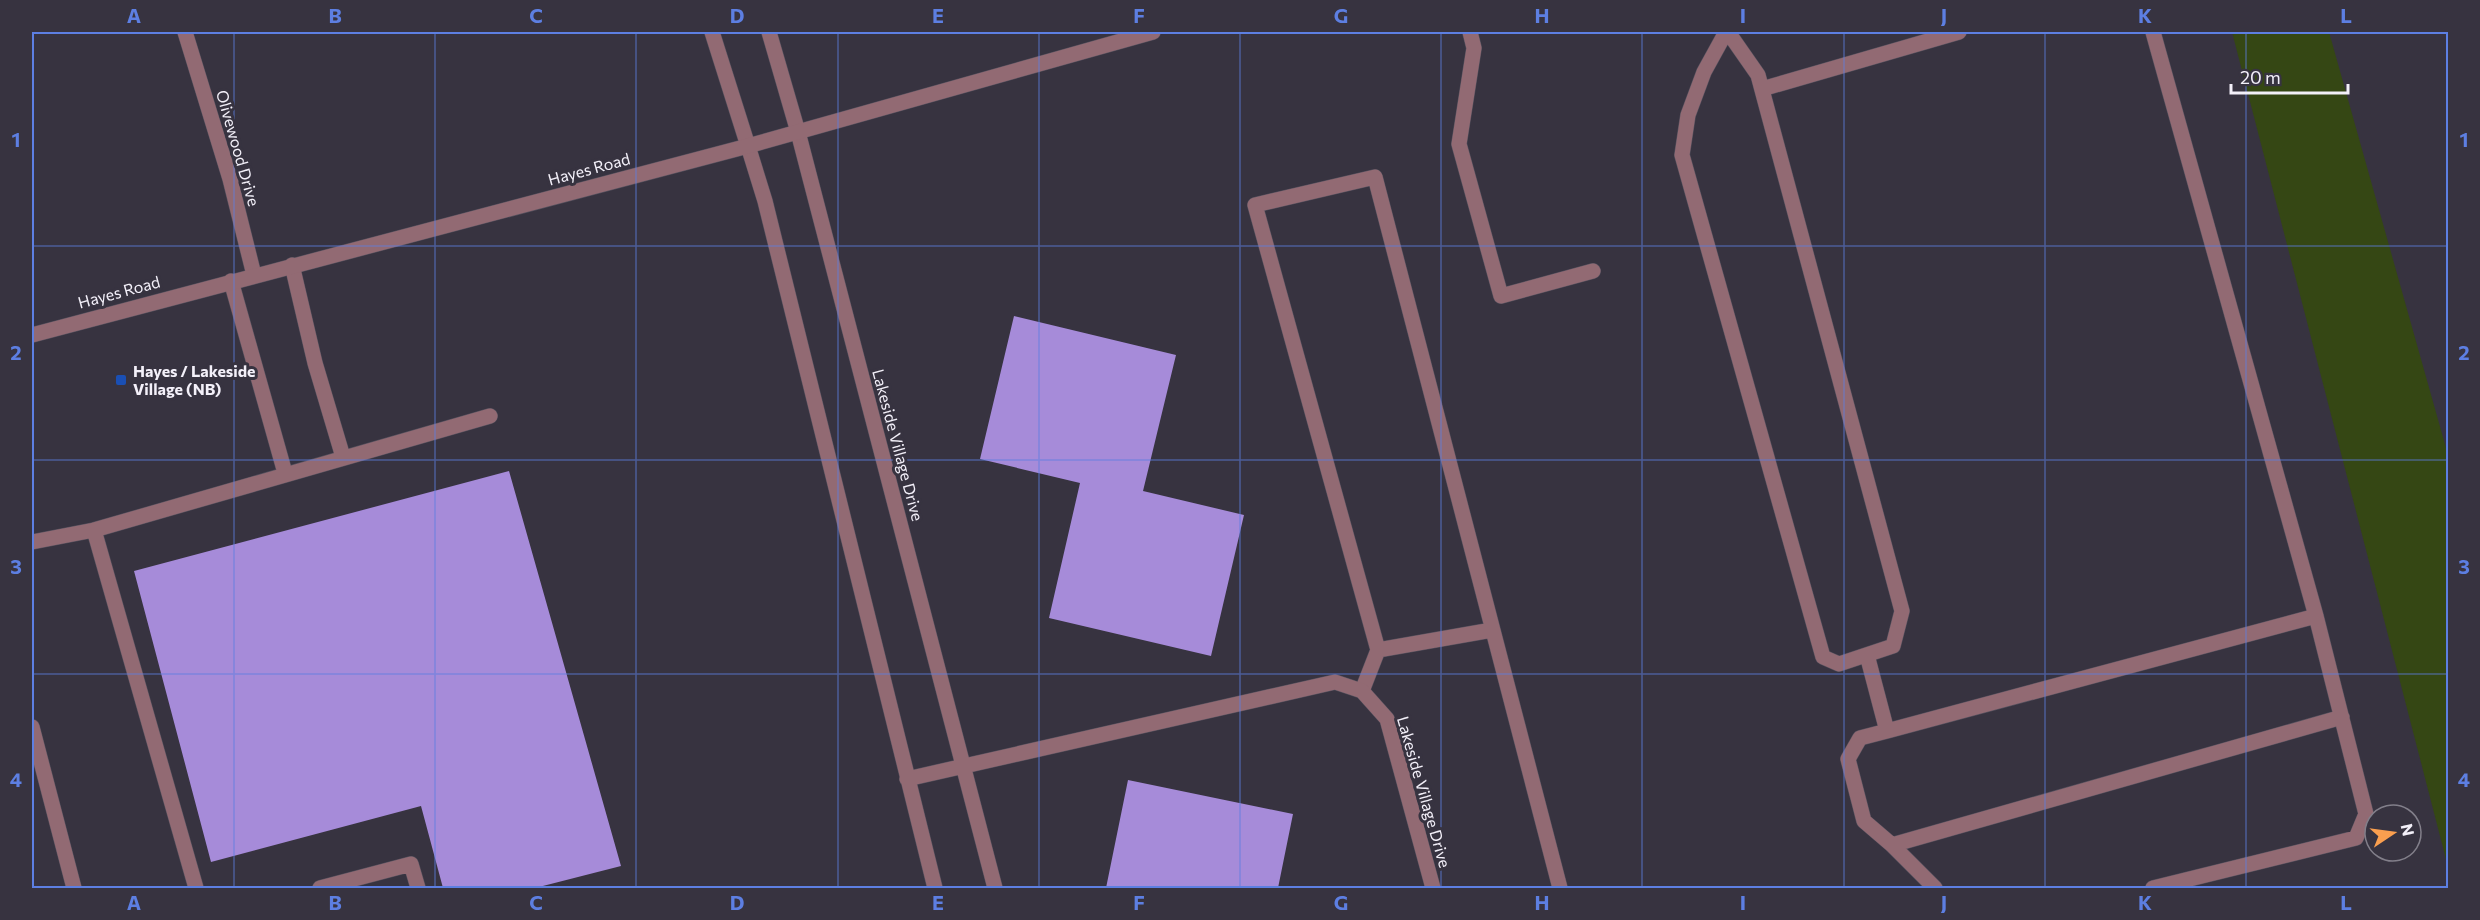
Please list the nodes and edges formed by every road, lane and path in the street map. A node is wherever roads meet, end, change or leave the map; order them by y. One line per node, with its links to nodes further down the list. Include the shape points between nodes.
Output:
1 (185, 32): 14 (street, Olivewood Drive, via 230,179)
2 (712, 32): 11 (street)
3 (769, 32): 10 (street, Lakeside Village Drive)
4 (1153, 32): 10 (street, Hayes Road)
5 (1470, 32): 13 (street, via 1474,48 1459,144 1501,296)
6 (1727, 32): 9 (street, via 1758,75); 25 (street, via 1694,98 1682,155 1823,657 1839,664)
7 (1959, 32): 9 (street)
8 (2152, 32): 22 (street)
9 (1762, 89): 25 (street, via 1902,611 1893,646)
10 (798, 132): 11 (street, Hayes Road); 30 (street, Lakeside Village Drive)
11 (748, 146): 12 (street, Hayes Road); 31 (street, via 771,223)
12 (292, 265): 14 (street, Hayes Road); 18 (street)
13 (1593, 271)
14 (254, 275): 15 (street, Hayes Road)
15 (231, 281): 16 (street, Hayes Road); 19 (street)
16 (32, 334)
17 (490, 416): 18 (street)
18 (343, 457): 19 (street)
19 (285, 473): 20 (street)
20 (94, 530): 21 (street); 34 (street)
21 (32, 542)
22 (2316, 616): 27 (street); 29 (street)
23 (1492, 630): 24 (street); 24 (street, via 1375,177 1255,205); 40 (street)
24 (1378, 650): 26 (street)
25 (1867, 655): 29 (street)
26 (1362, 691): 30 (street, via 1335,682); 39 (street, Lakeside Village Drive, via 1387,719)
27 (2342, 717): 32 (street); 42 (street, via 2366,814 2356,838)
28 (32, 727): 33 (street)
29 (1887, 731): 32 (street, via 1860,738 1848,759 1864,821)
30 (964, 766): 31 (street); 38 (street, Lakeside Village Drive)
31 (907, 779): 37 (street)
32 (1892, 845): 41 (street)
33 (74, 888)
34 (196, 888)
35 (321, 888): 36 (street, via 411,864)
36 (417, 888)
37 (935, 888)
38 (995, 888)
39 (1433, 888)
40 (1560, 888)
41 (1935, 888)
42 (2153, 888)

